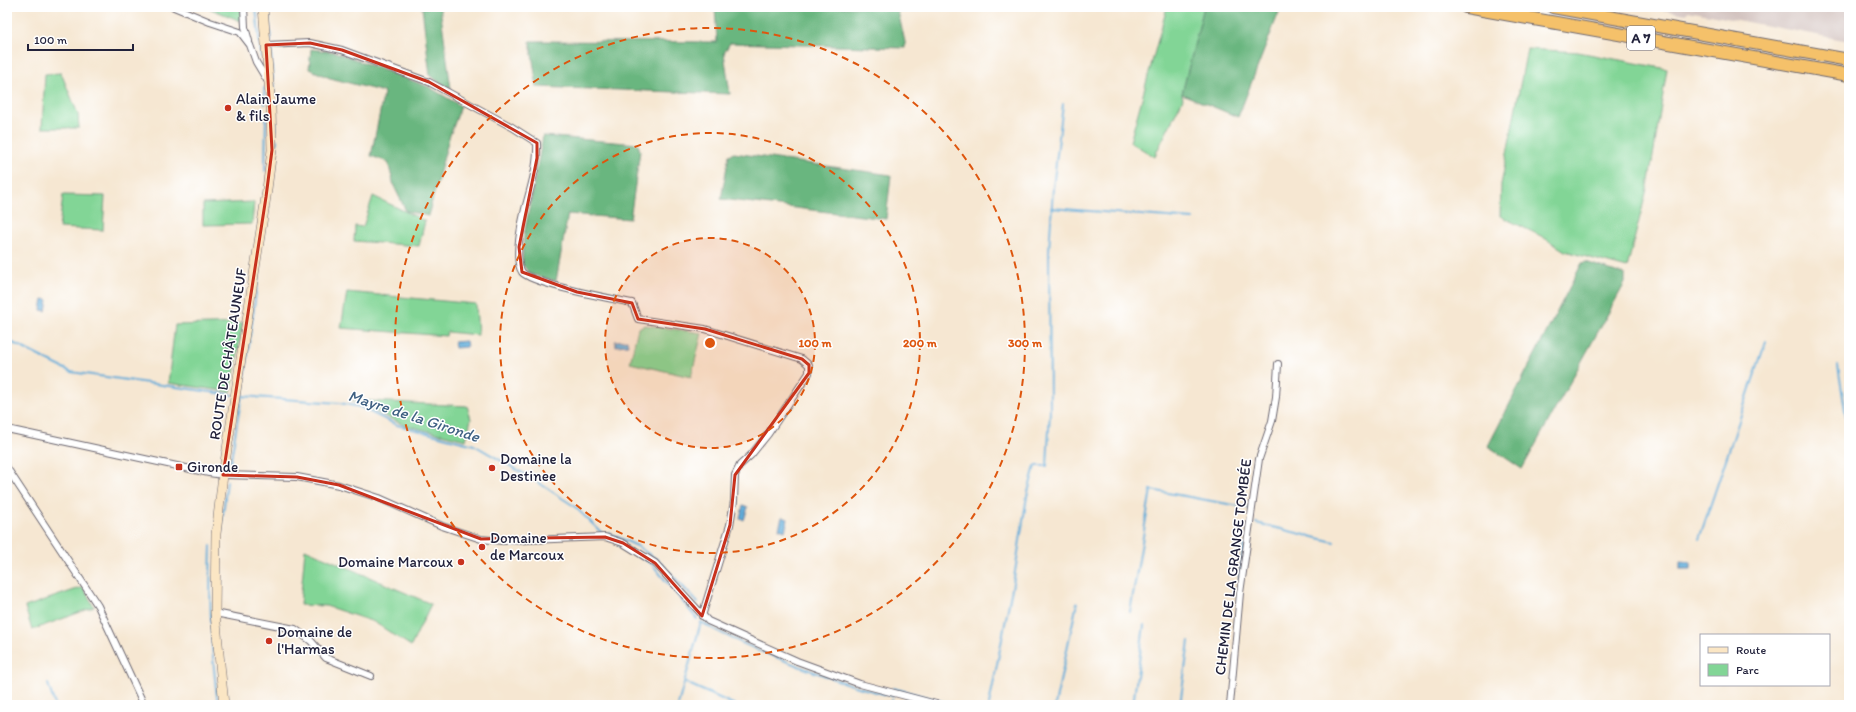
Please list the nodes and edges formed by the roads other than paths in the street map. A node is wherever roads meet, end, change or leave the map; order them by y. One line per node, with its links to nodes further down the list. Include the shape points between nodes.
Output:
1 (174, 7): 6 (street, via 240,32)
2 (244, 7): 6 (street, via 245,27)
3 (263, 7): 7 (main road, ROUTE DE CHÂTEAUNEUF)
4 (1466, 7): 9 (highway, A 7)
5 (1553, 7): 8 (highway, A 7)
6 (250, 45): 12 (street)
7 (266, 45): 12 (main road, ROUTE DE CHÂTEAUNEUF); 18 (street, via 310,43 342,50 429,82 537,143 537,158 523,218 518,263 522,272 531,278 577,292 632,303 638,319 705,329 802,359 809,366 809,373 768,434 740,465 735,475 730,525)
8 (1849, 60)
9 (1815, 70): 10 (highway, A 7); 11 (highway)
10 (1849, 75)
11 (1849, 82)
12 (268, 83): 16 (main road, ROUTE DE CHÂTEAUNEUF, via 272,150)
13 (1278, 364): 23 (street, CHEMIN DE LA GRANGE TOMBÉE, via 1276,397 1272,421 1259,459 1240,593)
14 (7, 429): 16 (street)
15 (7, 468): 20 (street, via 98,606)
16 (224, 475): 17 (main road, ROUTE DE CHÂTEAUNEUF, via 216,534); 18 (street, via 297,476 339,485 379,498 442,526 481,539 605,538 623,542 655,564)
17 (215, 613): 19 (street, via 295,629 311,641 326,658); 21 (main road, ROUTE DE CHÂTEAUNEUF)
18 (702, 616): 22 (street, via 728,631 797,661 860,684)
19 (370, 676)
20 (144, 705)
21 (224, 705)
22 (940, 705)
23 (1230, 705)

